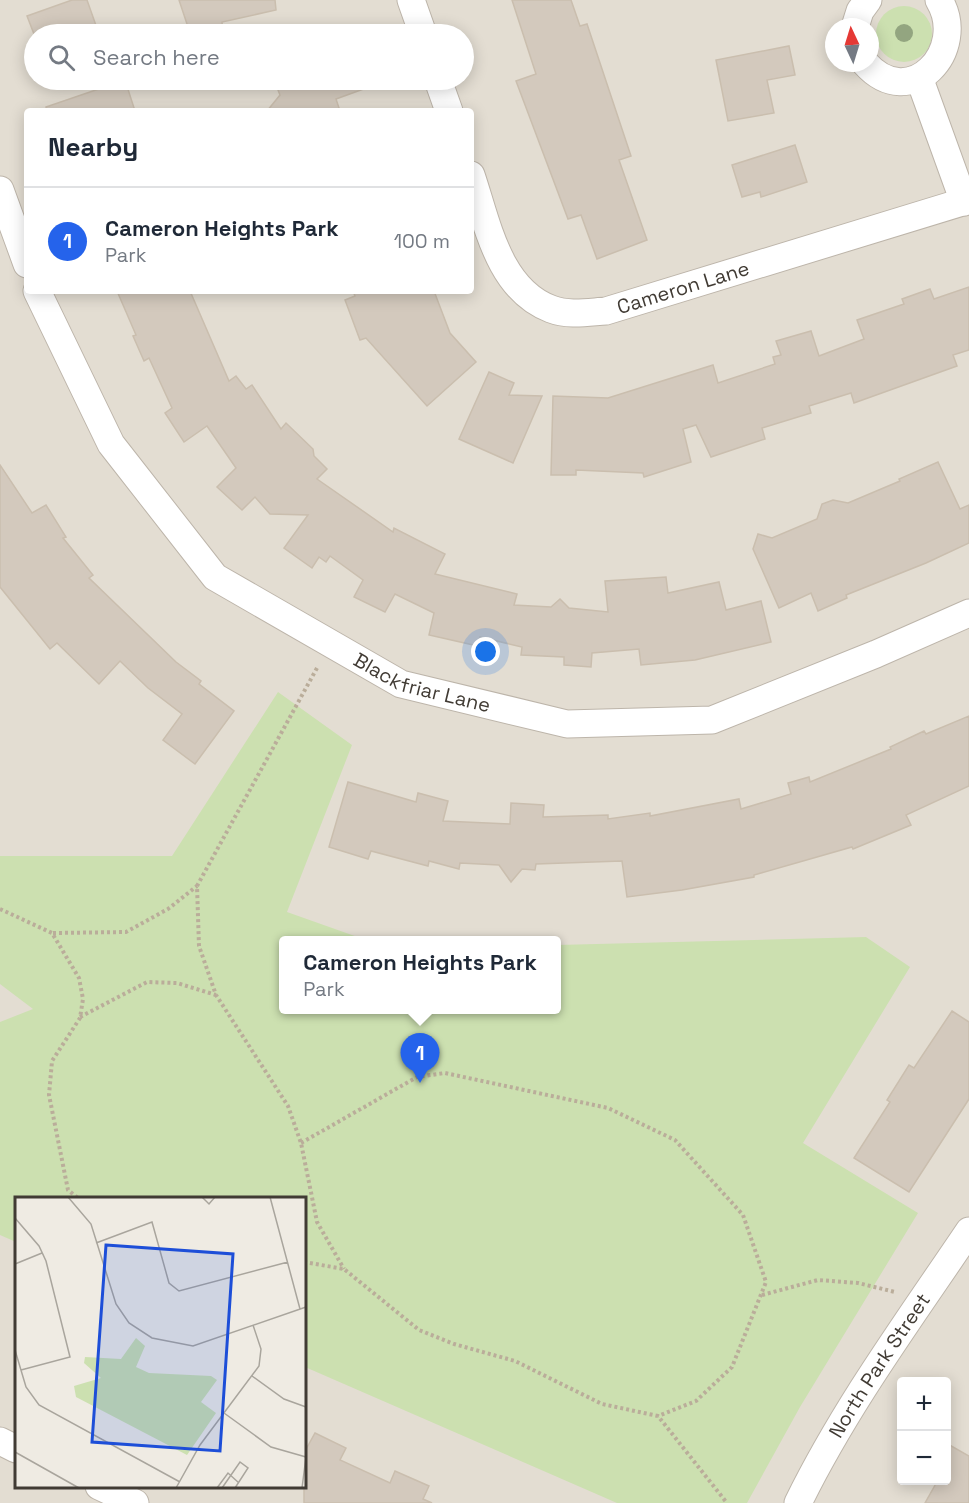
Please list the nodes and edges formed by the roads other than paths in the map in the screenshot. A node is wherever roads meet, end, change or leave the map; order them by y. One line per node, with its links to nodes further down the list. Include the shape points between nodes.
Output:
1 (411, 0): 5 (street)
2 (868, 0): 4 (street)
3 (939, 0): 7 (street, via 953,30 951,46 945,60)
4 (858, 18)
5 (419, 24)
6 (875, 72): 7 (street, via 887,80)
7 (920, 80): 12 (street)
8 (442, 90): 9 (street)
9 (448, 108)
10 (474, 184): 12 (street, Cameron Lane, via 510,277 527,296 552,309 578,314 606,310)
11 (0, 190): 13 (street)
12 (966, 201)
13 (24, 256)
14 (38, 294): 15 (street, Blackfriar Lane, via 111,444 215,577 401,684 567,724 712,720)
15 (969, 613)
16 (969, 1231): 21 (street, North Park Street, via 869,1380 818,1462)
17 (0, 1442): 18 (street)
18 (15, 1449)
19 (103, 1488): 20 (street)
20 (135, 1503)
21 (798, 1503)

